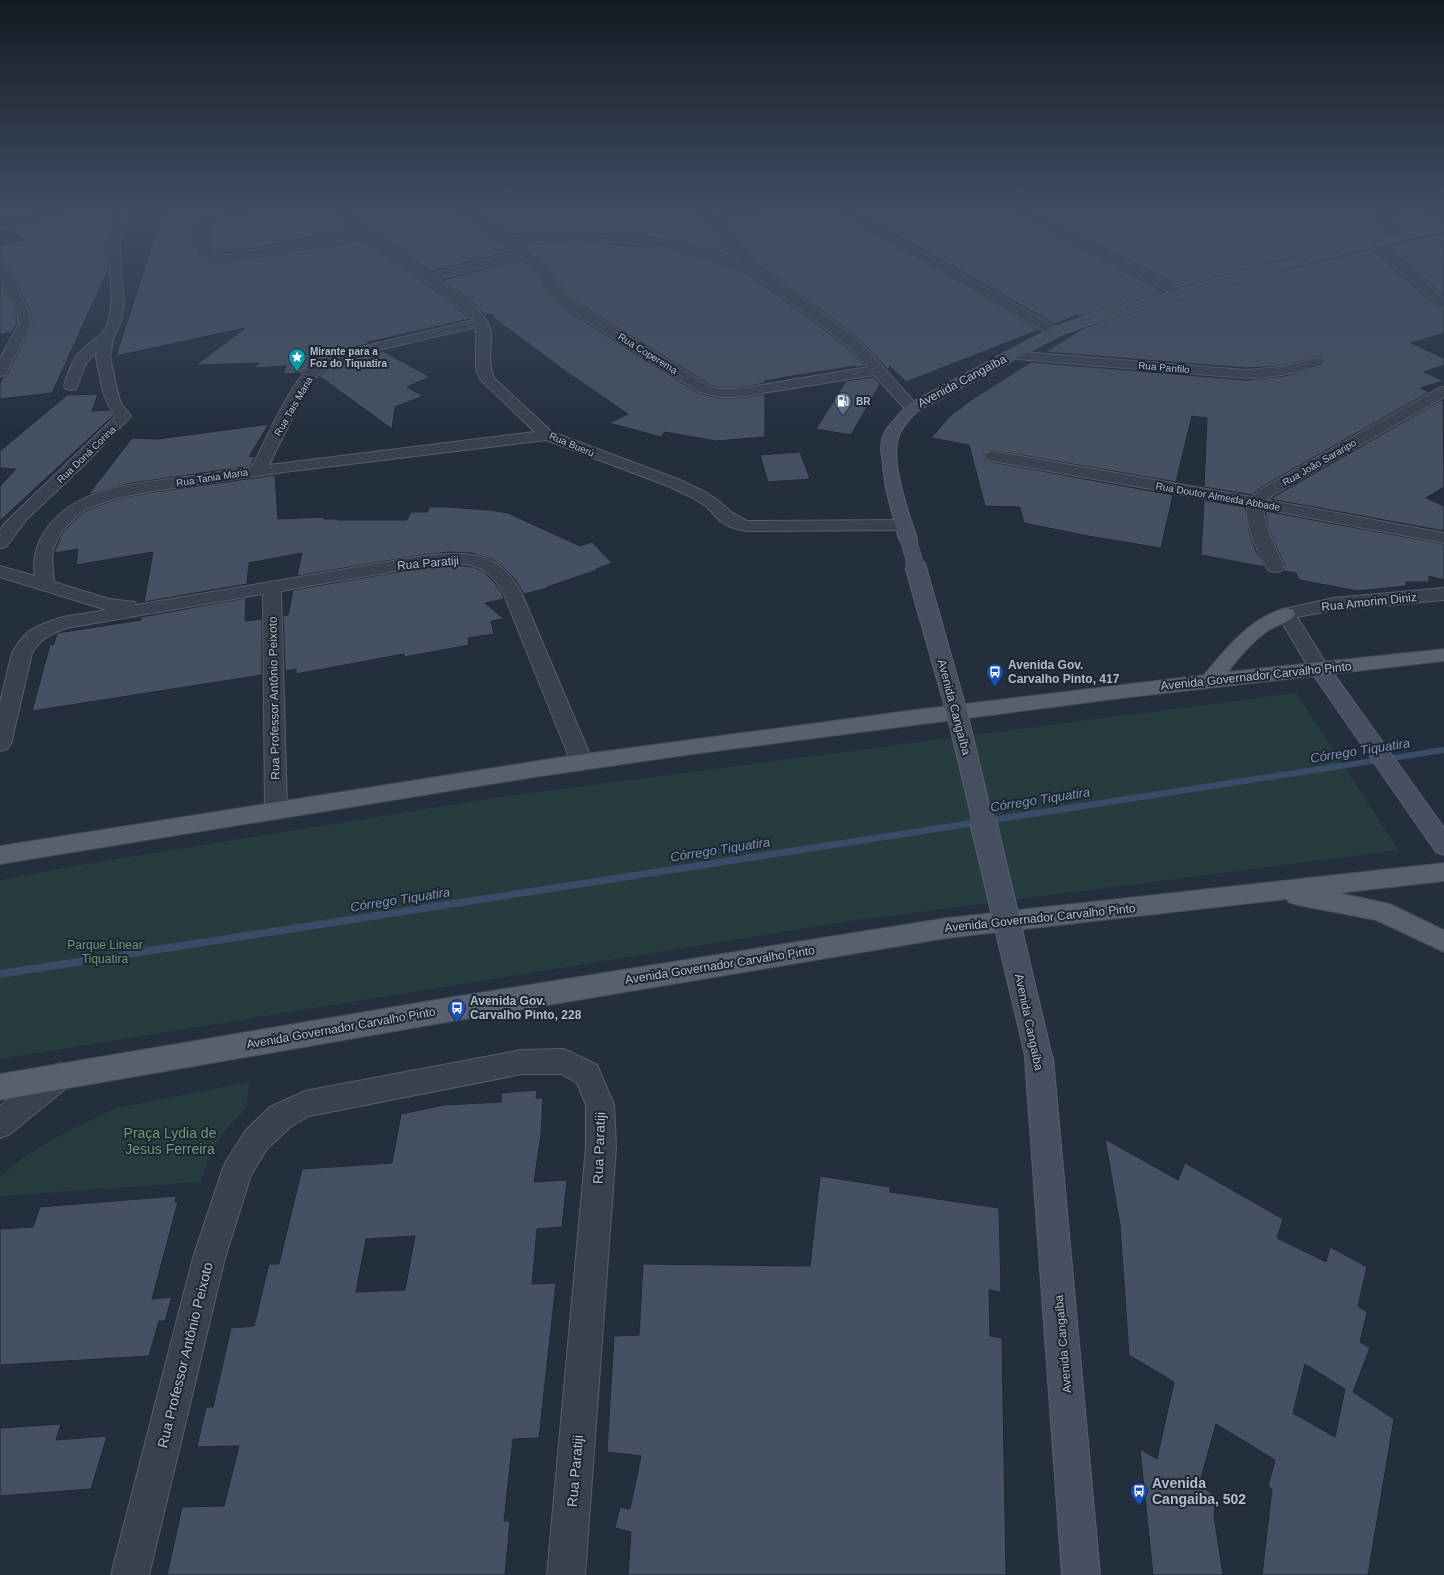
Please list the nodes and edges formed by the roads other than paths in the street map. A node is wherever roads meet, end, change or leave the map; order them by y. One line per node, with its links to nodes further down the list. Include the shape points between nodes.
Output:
1 (9, 282): 18 (street, via 23,312 25,323)
2 (116, 282): 14 (street, Rua Doná Corina, via 118,305 114,323)
3 (435, 282): 12 (street)
4 (551, 282): 17 (street, Rua Coperema, via 568,304 704,388 721,393 752,392)
5 (770, 282): 17 (street, via 857,347)
6 (966, 282): 13 (street)
7 (1159, 282): 10 (street)
8 (1217, 282): 10 (main road, Avenida Cangaíba)
9 (1419, 282): 11 (street)
10 (1179, 292): 13 (main road, Avenida Cangaíba, via 1097,316)
11 (1444, 304)
12 (482, 322): 22 (street, Rua Buerú, via 483,369 488,380); 24 (street, Rua Tais Maria, via 358,351 334,358 318,367 308,377 293,402)
13 (1055, 332): 15 (main road, Avenida Cangaíba)
14 (106, 339): 19 (street, via 84,354); 28 (street, Rua Doná Corina, via 103,357 112,398 124,416 102,440 32,504 8,529)
15 (1010, 355): 16 (street, Rua Panfilo, via 1246,374 1289,371); 21 (main road, Avenida Cangaíba)
16 (1317, 362)
17 (877, 370): 21 (street)
18 (0, 372)
19 (71, 386)
20 (1444, 390): 25 (street, Rua João Sararipo, via 1267,492)
21 (912, 408): 26 (main road, Avenida Cangaíba, via 890,438 889,464)
22 (547, 435): 24 (street, Rua Tania Maria); 26 (street, Rua Buerú, via 674,483 709,501 736,523 746,526)
23 (992, 456): 25 (street, Rua Doutor Almeida Abbade)
24 (258, 470): 31 (street, Rua Tania Maria, via 115,492 83,504 63,520 46,542 43,575)
25 (1256, 503): 27 (street, Rua Doutor Almeida Abbade); 29 (street, via 1254,512 1257,524)
26 (906, 532): 53 (main road, Avenida Cangaíba, bridge, via 957,713 1039,1058)
27 (1444, 538)
28 (0, 543)
29 (1276, 567)
30 (0, 571): 31 (street)
31 (46, 585): 34 (street, via 107,604)
32 (272, 587): 34 (street, Rua Paratiji); 40 (street, Rua Paratiji, via 416,562 457,558 479,562 497,572 512,592); 41 (street, Rua Professor Antônio Peixoto)
33 (1444, 594): 35 (street, Rua Amorim Diniz, via 1334,604)
34 (151, 608): 39 (street, via 63,623 41,630 29,640 22,653)
35 (1286, 614): 37 (street); 38 (main road, via 1262,626 1233,652)
36 (1444, 655): 37 (main road, Avenida Governador Carvalho Pinto)
37 (1319, 668): 38 (main road, Avenida Governador Carvalho Pinto); 42 (main road)
38 (1211, 680): 40 (main road, Avenida Governador Carvalho Pinto)
39 (0, 744)
40 (582, 762): 41 (main road, Avenida Governador Carvalho Pinto)
41 (276, 810): 43 (main road, Avenida Governador Carvalho Pinto)
42 (1442, 843)
43 (0, 856)
44 (1444, 872): 45 (main road, Avenida Governador Carvalho Pinto)
45 (1276, 892): 46 (main road, via 1381,911); 47 (main road, Avenida Governador Carvalho Pinto, via 947,928)
46 (1444, 942)
47 (60, 1076): 48 (main road, Avenida Governador Carvalho Pinto); 49 (street)
48 (0, 1087)
49 (0, 1124)
50 (256, 1140): 51 (street, Rua Professor Antônio Peixoto, via 238,1168 209,1258); 52 (street, Rua Paratiji, via 280,1117 305,1104 522,1062 564,1061 587,1074 600,1105 601,1147)
51 (130, 1575)
52 (566, 1575)
53 (1081, 1575)

